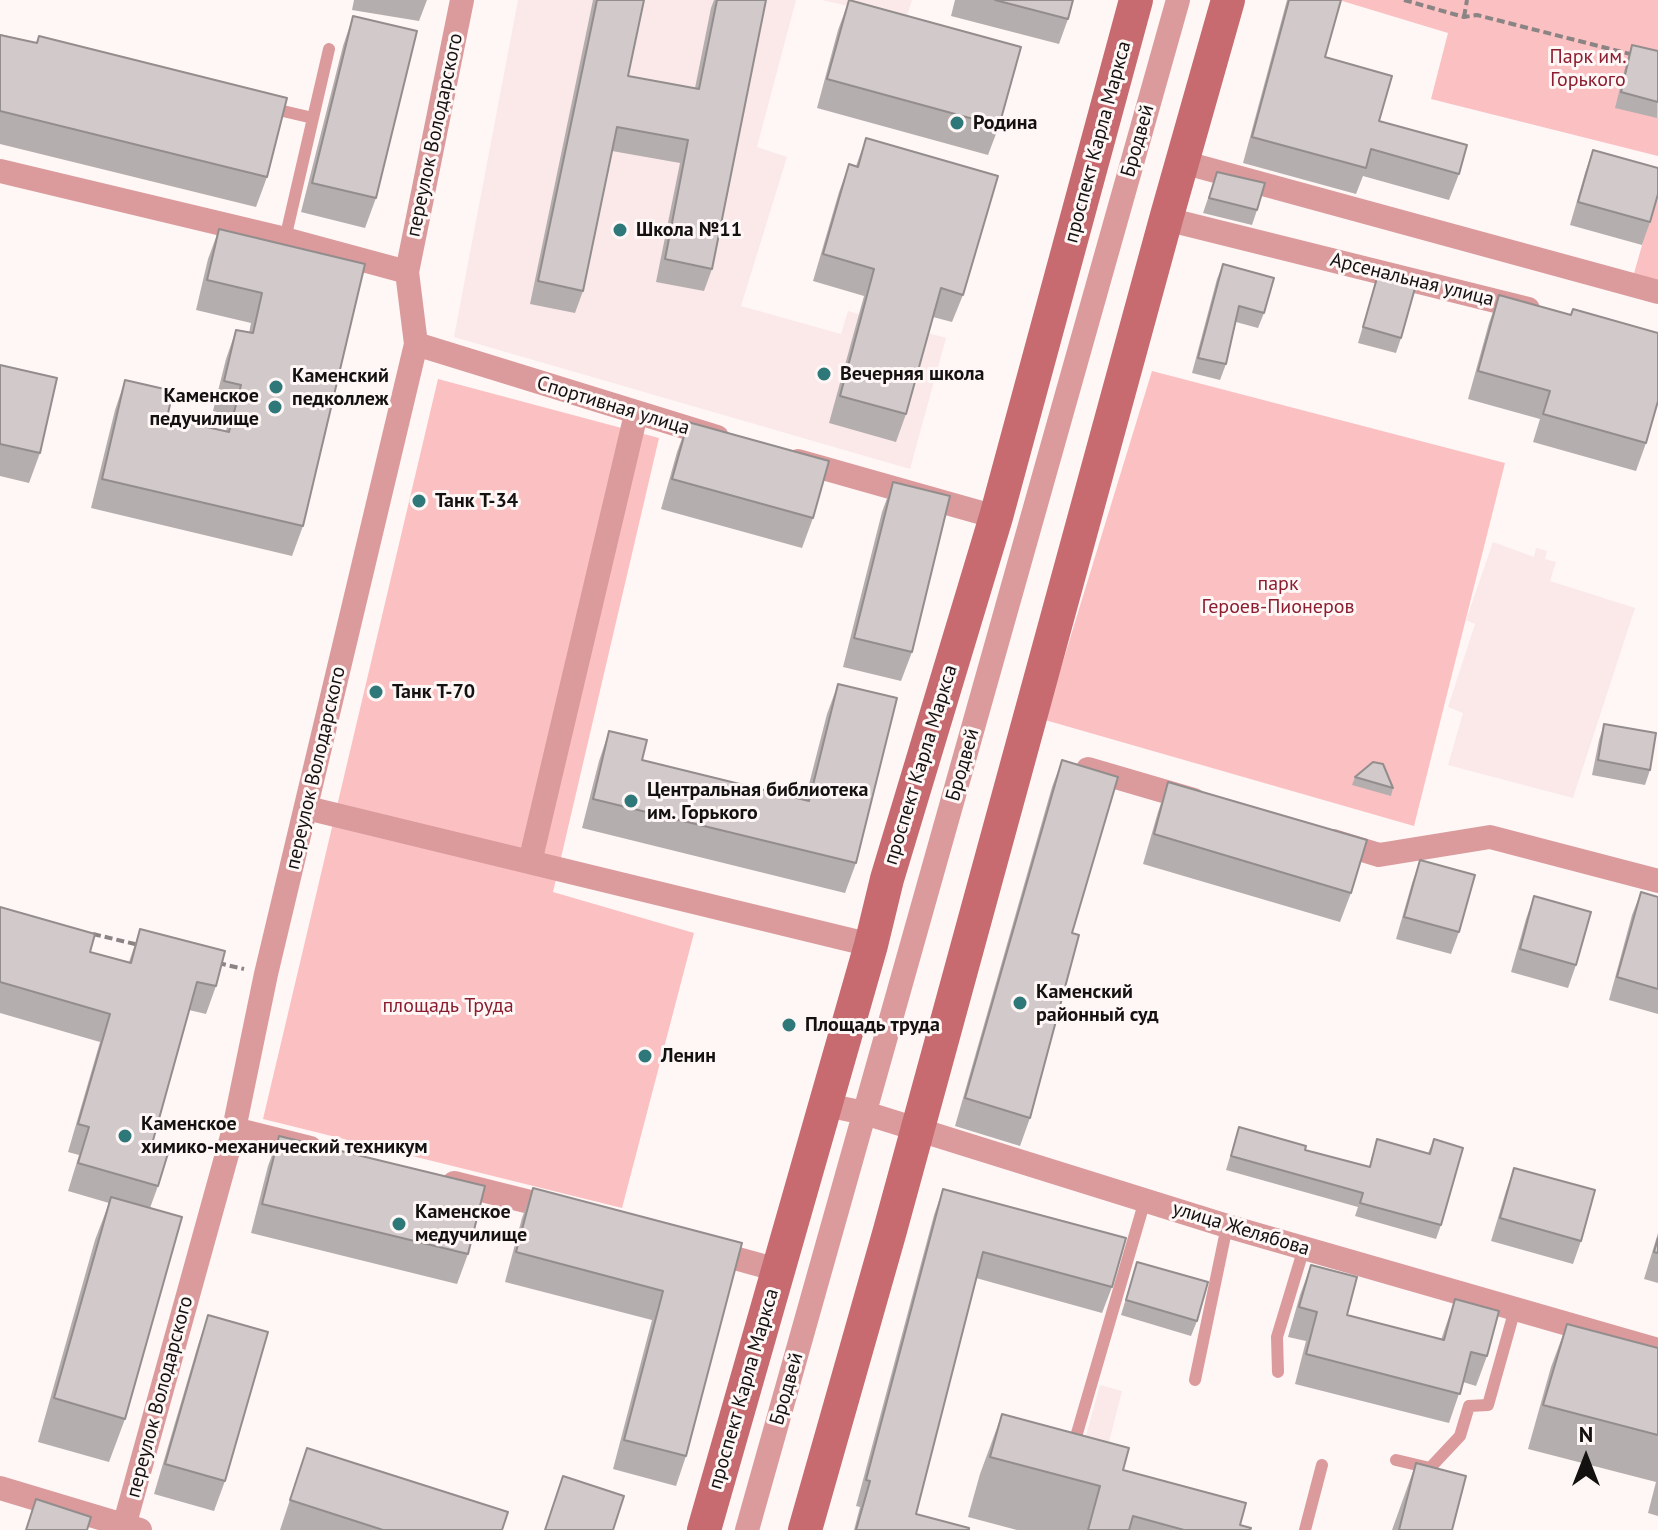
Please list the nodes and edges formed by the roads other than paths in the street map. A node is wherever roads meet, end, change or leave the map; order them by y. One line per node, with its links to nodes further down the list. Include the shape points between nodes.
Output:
1 (462, 0): 12 (street, переулок Володарского)
2 (1136, 0): 19 (street, проспект Карла Маркса)
3 (1178, 0): 28 (street, Бродвей)
4 (1228, 0): 8 (street)
5 (329, 49): 7 (lane)
6 (253, 103): 7 (lane)
7 (313, 118): 11 (lane)
8 (1182, 162): 10 (street); 13 (street)
9 (0, 171): 11 (street)
10 (1166, 219): 14 (street, Арсенальная улица); 30 (street)
11 (285, 239): 12 (street)
12 (407, 272): 15 (street, переулок Володарского)
13 (1658, 292)
14 (1550, 315)
15 (416, 344): 16 (street, Спортивная улица); 22 (street, переулок Володарского)
16 (636, 414): 17 (street, Спортивная улица); 24 (street)
17 (741, 444)
18 (771, 453): 19 (street)
19 (996, 517): 26 (street, проспект Карла Маркса)
20 (1062, 761): 21 (street)
21 (1213, 806)
22 (307, 808): 24 (street); 29 (street, переулок Володарского)
23 (1304, 832): 25 (street, via 1379,855 1490,837)
24 (530, 862): 26 (street)
25 (1658, 881)
26 (871, 945): 27 (street, проспект Карла Маркса)
27 (826, 1105): 28 (street, улица Желябова); 38 (street, проспект Карла Маркса)
28 (865, 1113): 30 (street, улица Желябова); 49 (street, Бродвей)
29 (234, 1129): 31 (street); 47 (street, переулок Володарского)
30 (917, 1129): 33 (street, улица Желябова); 50 (street)
31 (326, 1152)
32 (432, 1178): 34 (street)
33 (1145, 1200): 35 (street, улица Желябова); 43 (lane, via 1071,1453)
34 (585, 1216)
35 (1227, 1226): 37 (street, улица Желябова); 42 (lane)
36 (690, 1245): 38 (street)
37 (1304, 1248): 39 (street, улица Желябова); 41 (lane, via 1277,1337)
38 (778, 1270): 48 (street, проспект Карла Маркса)
39 (1515, 1309): 40 (street, улица Желябова); 44 (lane, via 1488,1405 1469,1406 1460,1436 1430,1468)
40 (1658, 1350)
41 (1278, 1372)
42 (1195, 1380)
43 (1057, 1450)
44 (1396, 1460)
45 (1322, 1465): 51 (lane)
46 (0, 1488): 47 (street)
47 (129, 1529)
48 (704, 1530)
49 (747, 1530)
50 (805, 1530)
51 (1305, 1530)

